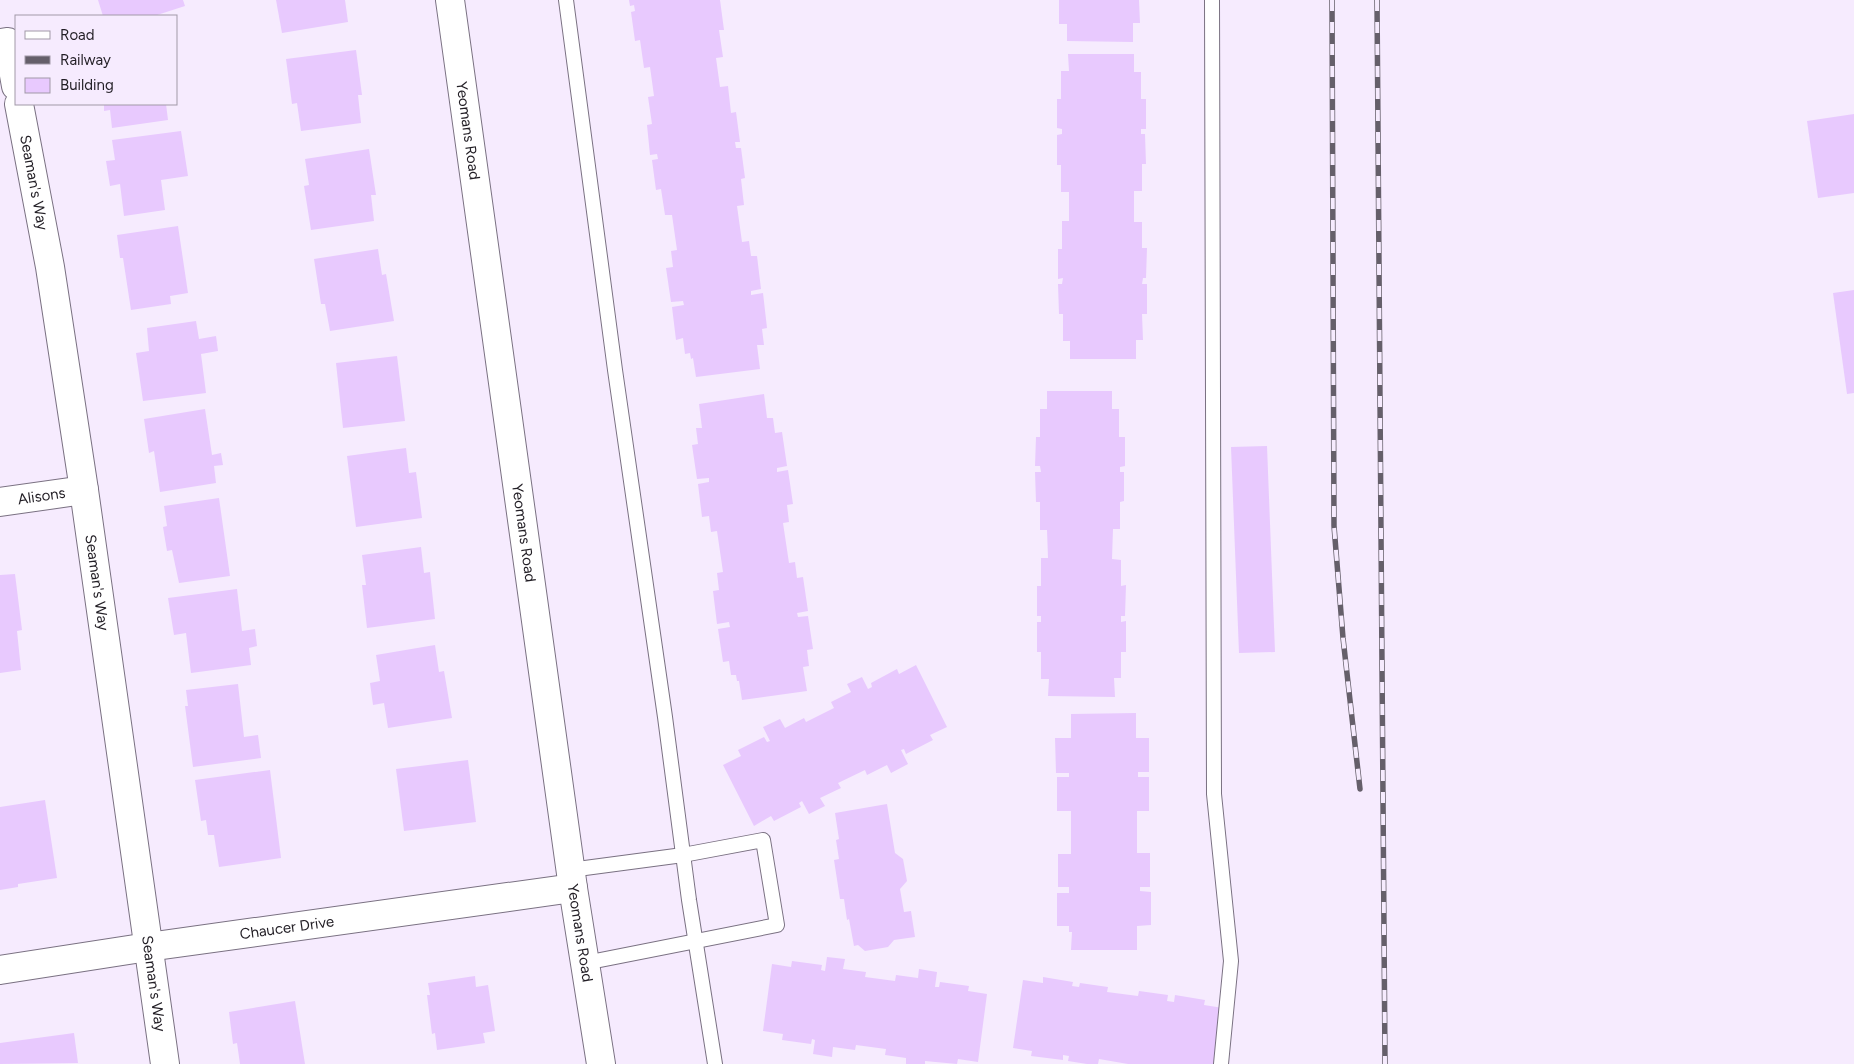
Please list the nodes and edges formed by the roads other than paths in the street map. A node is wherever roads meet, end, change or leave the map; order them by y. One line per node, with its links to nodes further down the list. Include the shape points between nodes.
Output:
1 (450, 0): 10 (street, Yeomans Road)
2 (566, 0): 9 (lane)
3 (1212, 0): 18 (lane, via 1214,794 1231,961)
4 (4, 42): 5 (street)
5 (15, 82)
6 (20, 105): 7 (street, Seaman's Way, via 50,267)
7 (84, 490): 8 (street, Alisons); 12 (street, Seaman's Way)
8 (0, 502)
9 (683, 855): 10 (lane); 11 (lane); 11 (lane, via 764,840 777,925)
10 (572, 879): 12 (street, Chaucer Drive); 13 (street, Yeomans Road)
11 (696, 940): 13 (lane); 17 (lane)
12 (148, 947): 14 (street, Chaucer Drive); 15 (street, Seaman's Way)
13 (585, 963): 16 (street, Yeomans Road)
14 (0, 970)
15 (165, 1064)
16 (601, 1064)
17 (715, 1064)
18 (1221, 1064)

